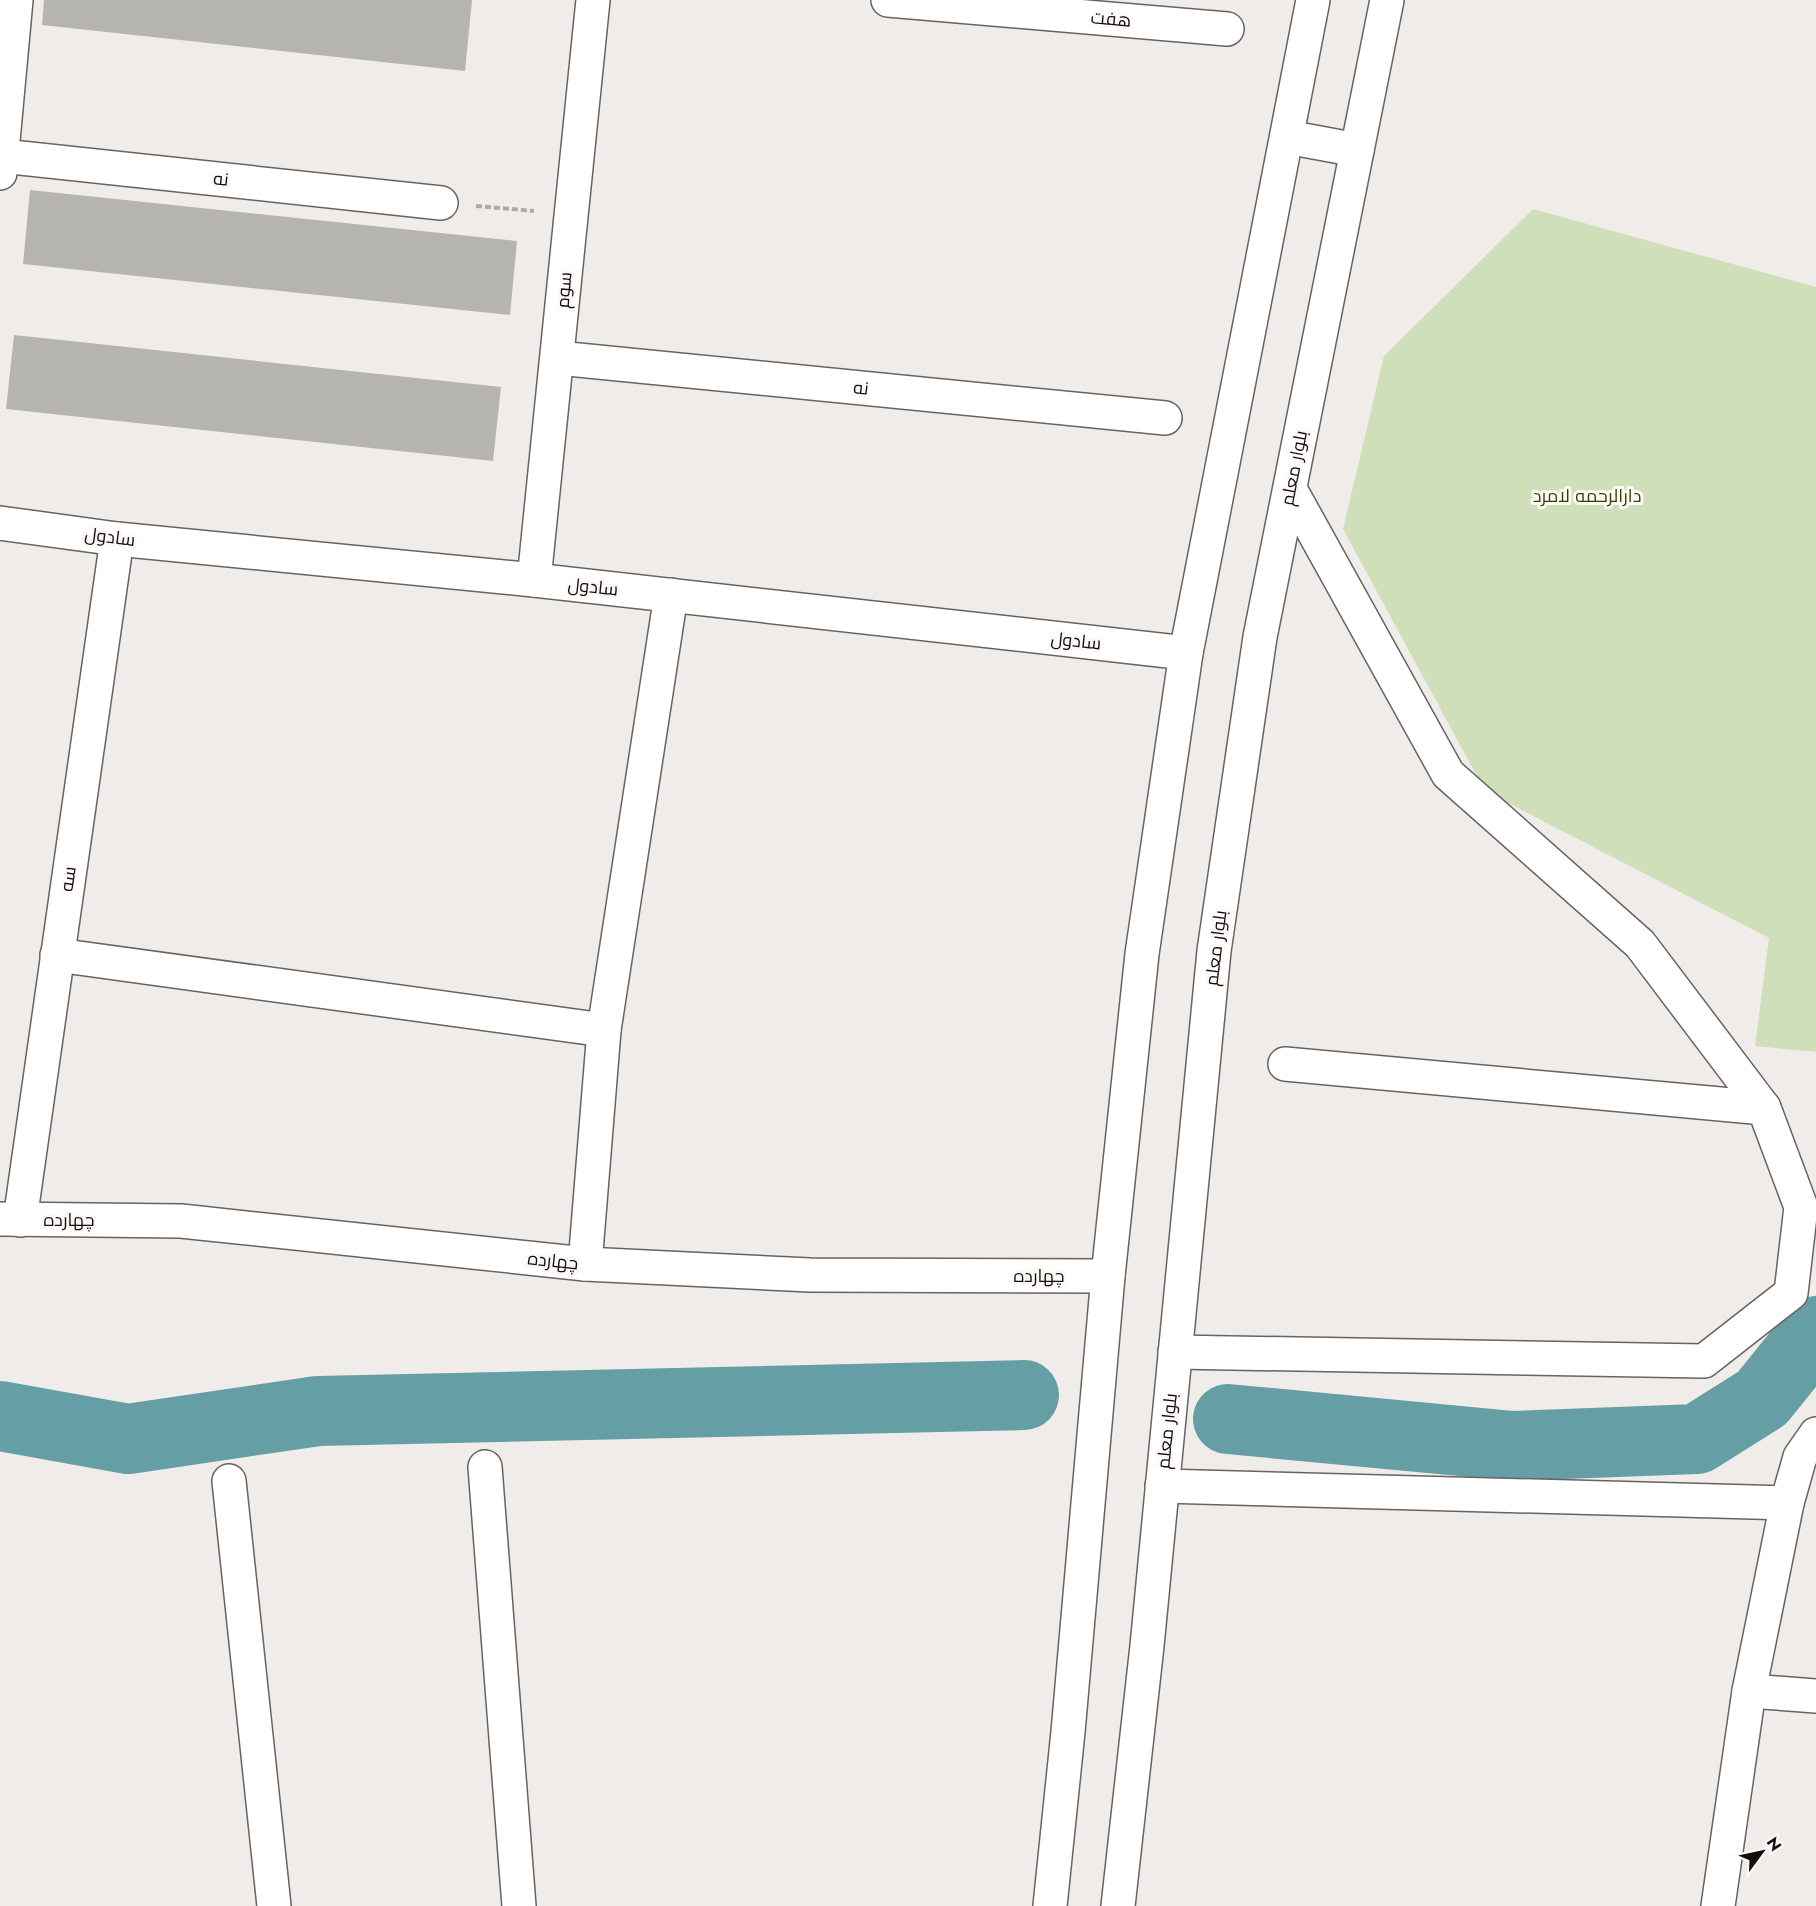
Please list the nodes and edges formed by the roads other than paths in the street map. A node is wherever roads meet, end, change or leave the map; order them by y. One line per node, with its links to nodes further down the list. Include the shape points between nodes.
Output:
1 (16, 0): 9 (street)
2 (593, 0): 11 (street, سوم)
3 (888, 0): 6 (street, هفت)
4 (1313, 0): 7 (street)
5 (1387, 0): 8 (street, بلوار معلم)
6 (1227, 28)
7 (1287, 137): 8 (street); 18 (street)
8 (1357, 150): 13 (street, بلوار معلم)
9 (1, 164): 10 (street, نه)
10 (441, 203)
11 (558, 358): 12 (street, نه); 16 (street, سوم)
12 (1165, 418)
13 (1290, 489): 22 (street, via 1448,774 1640,944); 26 (street, بلوار معلم, via 1260,637 1214,951)
14 (0, 524): 15 (street, سادول)
15 (117, 539): 16 (street, سادول); 19 (street, سه)
16 (534, 580): 17 (street, سادول)
17 (671, 596): 18 (street, سادول); 20 (street)
18 (1186, 653): 25 (street, via 1142,954)
19 (57, 955): 20 (street); 23 (street, سه)
20 (604, 1030): 24 (street)
21 (1285, 1064): 22 (street)
22 (1764, 1108): 26 (street, via 1802,1207 1791,1293 1704,1361)
23 (10, 1220): 24 (street, چهارده, via 181,1221)
24 (585, 1264): 25 (street, چهارده, via 810,1275)
25 (1108, 1276): 36 (street)
26 (1175, 1352): 30 (street, بلوار معلم)
27 (1816, 1434): 31 (street, via 1800,1457)
28 (485, 1467): 35 (street)
29 (229, 1481): 34 (street)
30 (1162, 1486): 31 (street); 37 (street, بلوار معلم)
31 (1787, 1503): 32 (street)
32 (1749, 1691): 33 (street); 38 (street)
33 (1816, 1696)
34 (274, 1906)
35 (519, 1906)
36 (1050, 1906)
37 (1118, 1906)
38 (1718, 1906)

